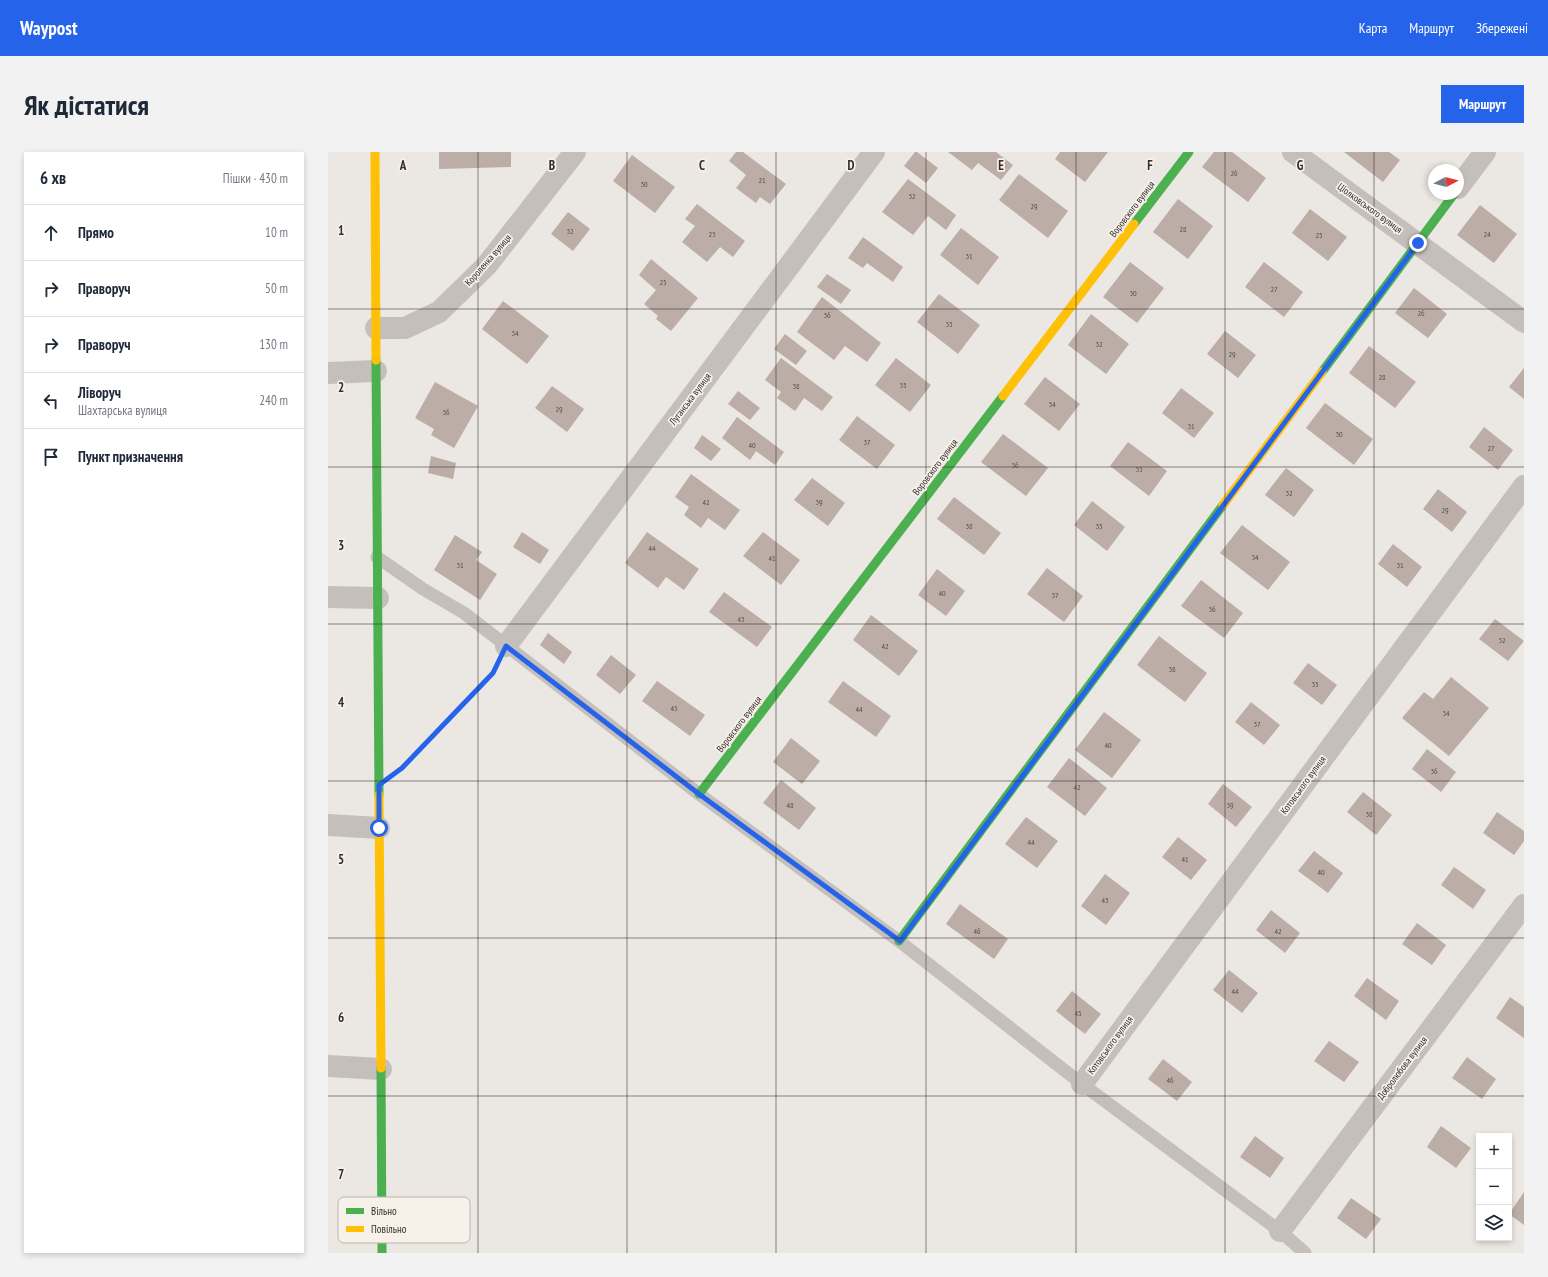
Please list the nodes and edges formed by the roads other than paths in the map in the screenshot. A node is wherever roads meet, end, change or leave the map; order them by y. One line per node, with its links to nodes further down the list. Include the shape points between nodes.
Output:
1 (375, 152): 11 (street)
2 (575, 152): 11 (street, Короленка вулиця, via 487,264 439,312 405,328)
3 (874, 152): 18 (street, Луганська вулиця)
4 (1189, 152): 19 (street, Воровского вулиця)
5 (1293, 152): 9 (street, Ціолковського вулиця)
6 (1485, 152): 7 (street)
7 (1464, 180)
8 (1450, 200): 9 (street)
9 (1418, 243): 10 (street, Ціолковського вулиця); 23 (street)
10 (1524, 322)
11 (376, 328): 12 (street)
12 (376, 371): 13 (street); 15 (street)
13 (328, 373)
14 (1524, 486): 26 (street, Котовського вулиця)
15 (377, 557): 17 (street); 18 (lane, via 423,589 464,613)
16 (328, 597): 17 (street)
17 (378, 598): 21 (street)
18 (506, 646): 19 (lane)
19 (699, 794): 23 (lane)
20 (328, 825): 21 (street)
21 (379, 828): 25 (street)
22 (1524, 905): 28 (street, Добролюбова вулиця)
23 (900, 941): 26 (lane)
24 (328, 1066): 25 (street)
25 (381, 1069): 27 (street)
26 (1082, 1084): 28 (lane)
27 (382, 1197)
28 (1280, 1231): 31 (lane)
29 (382, 1243): 30 (street)
30 (382, 1253)
31 (1305, 1253)

